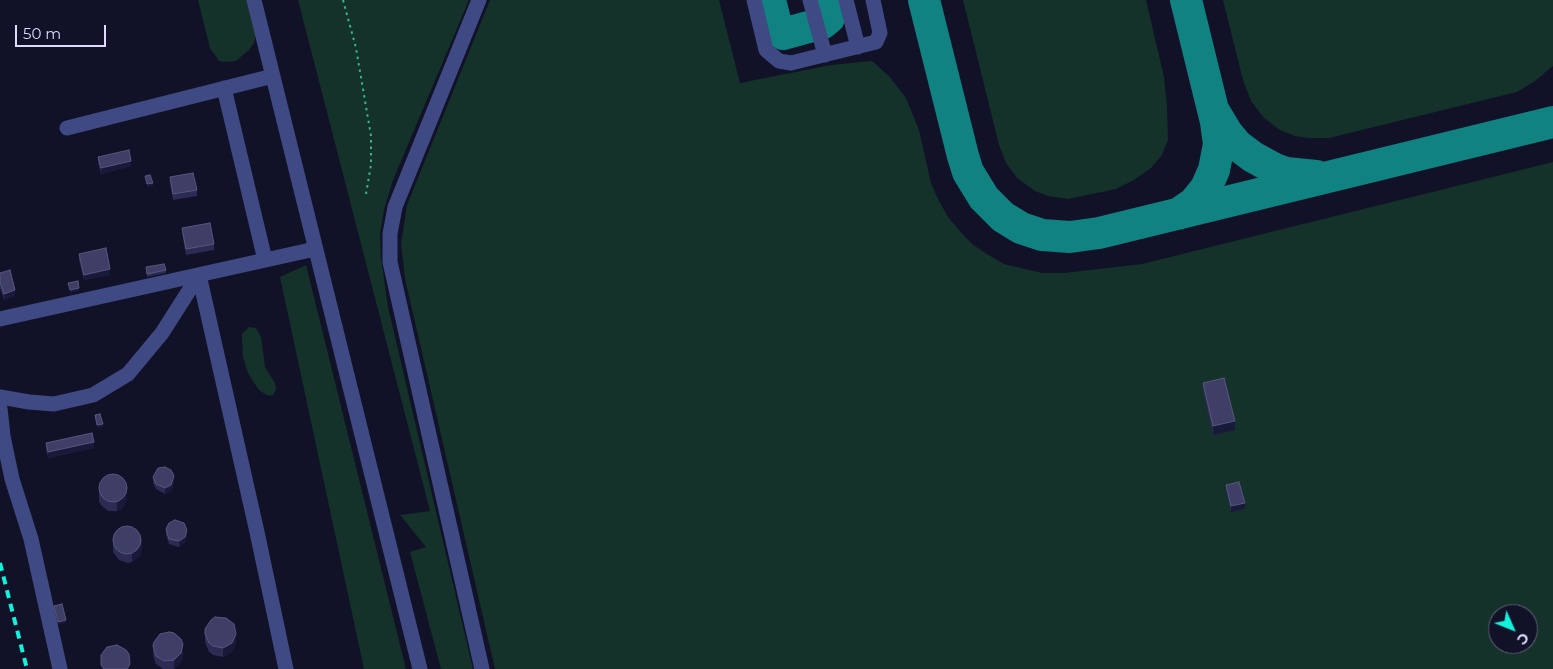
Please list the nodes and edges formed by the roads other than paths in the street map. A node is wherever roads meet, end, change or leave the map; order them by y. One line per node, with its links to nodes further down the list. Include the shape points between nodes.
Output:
1 (254, 0): 9 (street)
2 (479, 0): 21 (street, via 395,206 390,262)
3 (754, 0): 8 (street, via 766,50 779,61 791,63)
4 (810, 0): 8 (street)
5 (846, 0): 7 (street)
6 (873, 0): 7 (street, via 880,34 876,42)
7 (858, 47): 8 (street)
8 (825, 55)
9 (273, 76): 10 (street); 12 (street)
10 (224, 88): 11 (street); 13 (street)
11 (67, 128)
12 (315, 249): 13 (street); 20 (street)
13 (265, 260): 14 (street)
14 (199, 275): 15 (street); 16 (street, via 162,333 128,374 93,396 54,404); 19 (street)
15 (0, 319)
16 (0, 397)
17 (0, 408): 18 (street, via 12,479 31,539)
18 (60, 669)
19 (286, 669)
20 (420, 669)
21 (482, 669)

